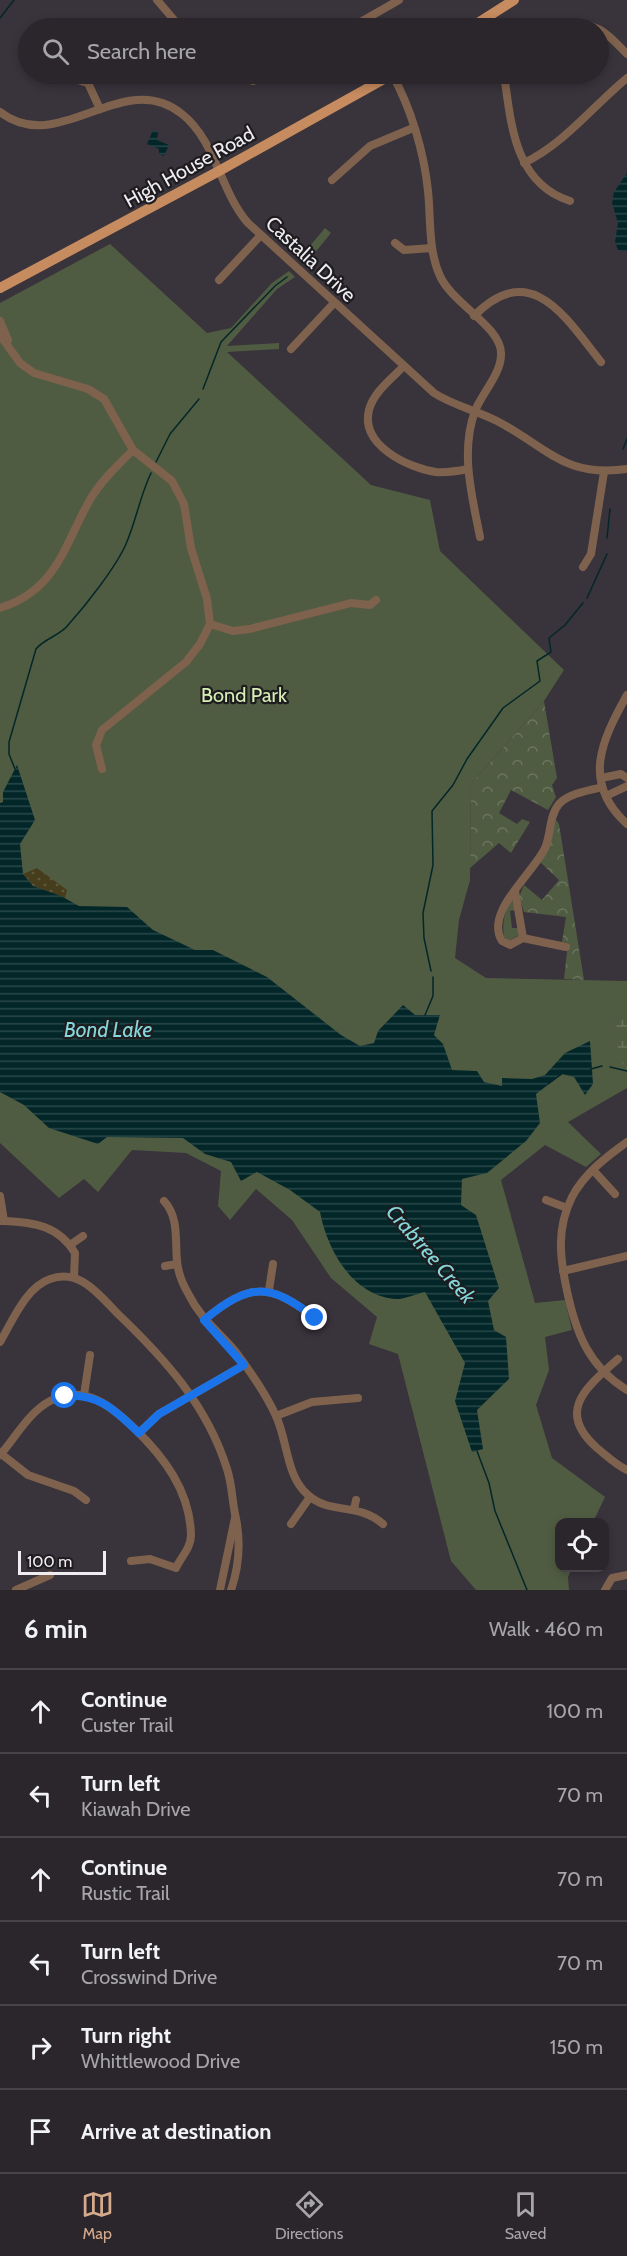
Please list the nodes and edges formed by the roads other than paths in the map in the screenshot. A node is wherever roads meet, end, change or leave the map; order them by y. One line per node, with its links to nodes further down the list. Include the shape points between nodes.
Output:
1 (157, 0): 4 (street)
2 (399, 0): 5 (street)
3 (514, 0): 6 (main road)
4 (172, 18)
5 (374, 18)
6 (486, 18)
7 (609, 39): 8 (street)
8 (627, 54)
9 (627, 78): 17 (street, via 560,141)
10 (88, 84): 14 (street)
11 (374, 84): 18 (main road, High House Road)
12 (396, 84): 16 (street)
13 (506, 84): 17 (street, via 515,142)
14 (100, 109): 15 (street, Castalia Drive, via 49,127 26,125); 18 (street, Castalia Drive, via 134,99 172,107 199,130)
15 (0, 112)
16 (413, 128): 19 (street, via 370,146); 23 (street, via 427,185)
17 (524, 163): 20 (street, via 545,188)
18 (219, 171): 21 (street, Castalia Drive, via 242,216); 25 (main road, High House Road)
19 (332, 180)
20 (570, 201)
21 (261, 235): 24 (street); 26 (street, Castalia Drive)
22 (394, 243): 23 (street, via 404,250)
23 (432, 248): 27 (street, via 445,285)
24 (219, 280)
25 (0, 288)
26 (334, 303): 30 (street); 33 (street, Castalia Drive)
27 (474, 316): 32 (street, via 485,305 507,294 525,292 540,296 557,307); 34 (street, via 495,336 502,356)
28 (0, 321): 31 (street)
29 (0, 335): 31 (street)
30 (291, 349)
31 (12, 352): 35 (street, via 34,373 99,395 113,411)
32 (601, 362)
33 (403, 367): 34 (street, Castalia Drive, via 439,397); 36 (street, via 372,401 368,413 371,434 387,451 417,467 445,472)
34 (475, 412): 36 (street, via 467,442); 38 (street, Castalia Drive, via 566,463)
35 (133, 450): 42 (street, via 91,498 52,573 27,596); 43 (street, via 178,490)
36 (468, 469): 39 (street)
37 (627, 469): 38 (street, Castalia Drive)
38 (604, 472): 40 (street, via 591,554)
39 (480, 537)
40 (583, 567)
41 (376, 600): 43 (street, via 370,605 351,603 250,629 233,631)
42 (0, 608)
43 (210, 624): 45 (street, via 186,662 102,730 96,745)
44 (627, 695): 47 (street, via 603,743 599,759)
45 (102, 769)
46 (627, 778): 47 (street, via 621,774)
47 (602, 782): 49 (street); 51 (street, via 558,805 546,846)
48 (627, 786): 49 (street)
49 (606, 796): 50 (street)
50 (627, 824)
51 (515, 891): 52 (street); 52 (street, via 501,912 497,931 502,941 510,945)
52 (523, 938): 53 (street)
53 (566, 947)
54 (627, 1142): 55 (street)
55 (593, 1170): 56 (street); 60 (street)
56 (615, 1194)
57 (0, 1196): 61 (street)
58 (546, 1200): 60 (street)
59 (164, 1201): 65 (street, via 174,1215)
60 (567, 1208): 68 (street, via 560,1244)
61 (2, 1221): 63 (street, via 50,1228)
62 (82, 1236): 63 (street)
63 (70, 1245): 69 (street, via 77,1260)
64 (627, 1256): 68 (street)
65 (177, 1264): 67 (street); 72 (street)
66 (273, 1264): 70 (street)
67 (165, 1266)
68 (563, 1271): 77 (street, via 578,1334 591,1359)
69 (74, 1276): 73 (street, via 51,1278 37,1286); 80 (street, via 94,1290 159,1353)
70 (269, 1290): 71 (street, via 290,1299); 72 (street, via 236,1296)
71 (315, 1318)
72 (204, 1320): 76 (street)
73 (0, 1342)
74 (90, 1355): 79 (street)
75 (618, 1359): 77 (street)
76 (244, 1365): 80 (street); 82 (street)
77 (604, 1372): 78 (street); 85 (street, via 581,1398 577,1422 587,1438)
78 (627, 1390)
79 (84, 1395): 83 (street, via 107,1404); 84 (street, via 65,1396 44,1405)
80 (192, 1397): 83 (street, via 159,1414); 88 (street, via 222,1453)
81 (358, 1398): 82 (street, via 312,1402)
82 (276, 1416): 86 (street, via 295,1479)
83 (139, 1433): 91 (street, via 176,1480 191,1534 189,1547 176,1568 150,1560)
84 (0, 1454): 87 (street, via 28,1475 74,1491)
85 (627, 1470)
86 (310, 1497): 89 (street); 90 (street, via 329,1506 355,1505)
87 (86, 1500)
88 (235, 1515): 95 (street); 96 (street, via 240,1549)
89 (291, 1524)
90 (383, 1524)
91 (131, 1561)
92 (50, 1575): 94 (street)
93 (627, 1575): 97 (street, via 612,1578)
94 (16, 1590)
95 (220, 1590)
96 (231, 1590)
97 (605, 1590)

